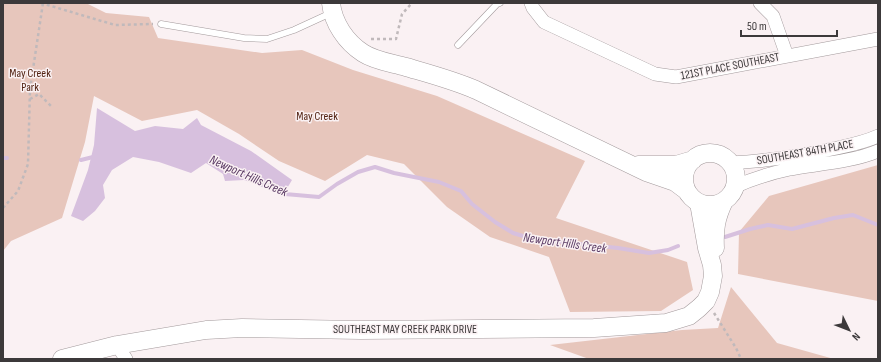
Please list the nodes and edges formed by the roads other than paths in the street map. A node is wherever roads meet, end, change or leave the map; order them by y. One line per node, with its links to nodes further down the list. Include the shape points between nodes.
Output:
1 (500, 3): 7 (lane)
2 (531, 3): 8 (street, 121ST PLACE SOUTHEAST, via 544,22 655,74 676,77)
3 (760, 3): 8 (street, via 773,16)
4 (332, 8): 5 (lane, via 294,30 267,38 244,38); 13 (street, via 349,42 363,53 376,59 453,80)
5 (161, 24)
6 (878, 39): 8 (street, 121ST PLACE SOUTHEAST)
7 (458, 45)
8 (787, 56)
9 (878, 136): 12 (street, SOUTHEAST 84TH PLACE, via 818,152 765,161)
10 (878, 152): 14 (street, SOUTHEAST 84TH PLACE, via 753,179)
11 (693, 160): 12 (street, via 708,153 724,157); 13 (street, via 676,165); 15 (street, via 684,174 684,183)
12 (730, 163): 14 (street, via 735,174)
13 (632, 165): 15 (street, via 675,182)
14 (729, 194): 15 (street, via 712,204); 16 (street, SOUTHEAST MAY CREEK PARK DRIVE, via 717,216)
15 (693, 197): 16 (street, SOUTHEAST MAY CREEK PARK DRIVE)
16 (712, 265): 17 (street, SOUTHEAST MAY CREEK PARK DRIVE, via 714,276 706,301 689,316 666,323 586,328 242,328 206,330)
17 (122, 352): 18 (street, SOUTHEAST MAY CREEK PARK DRIVE)
18 (62, 359)

